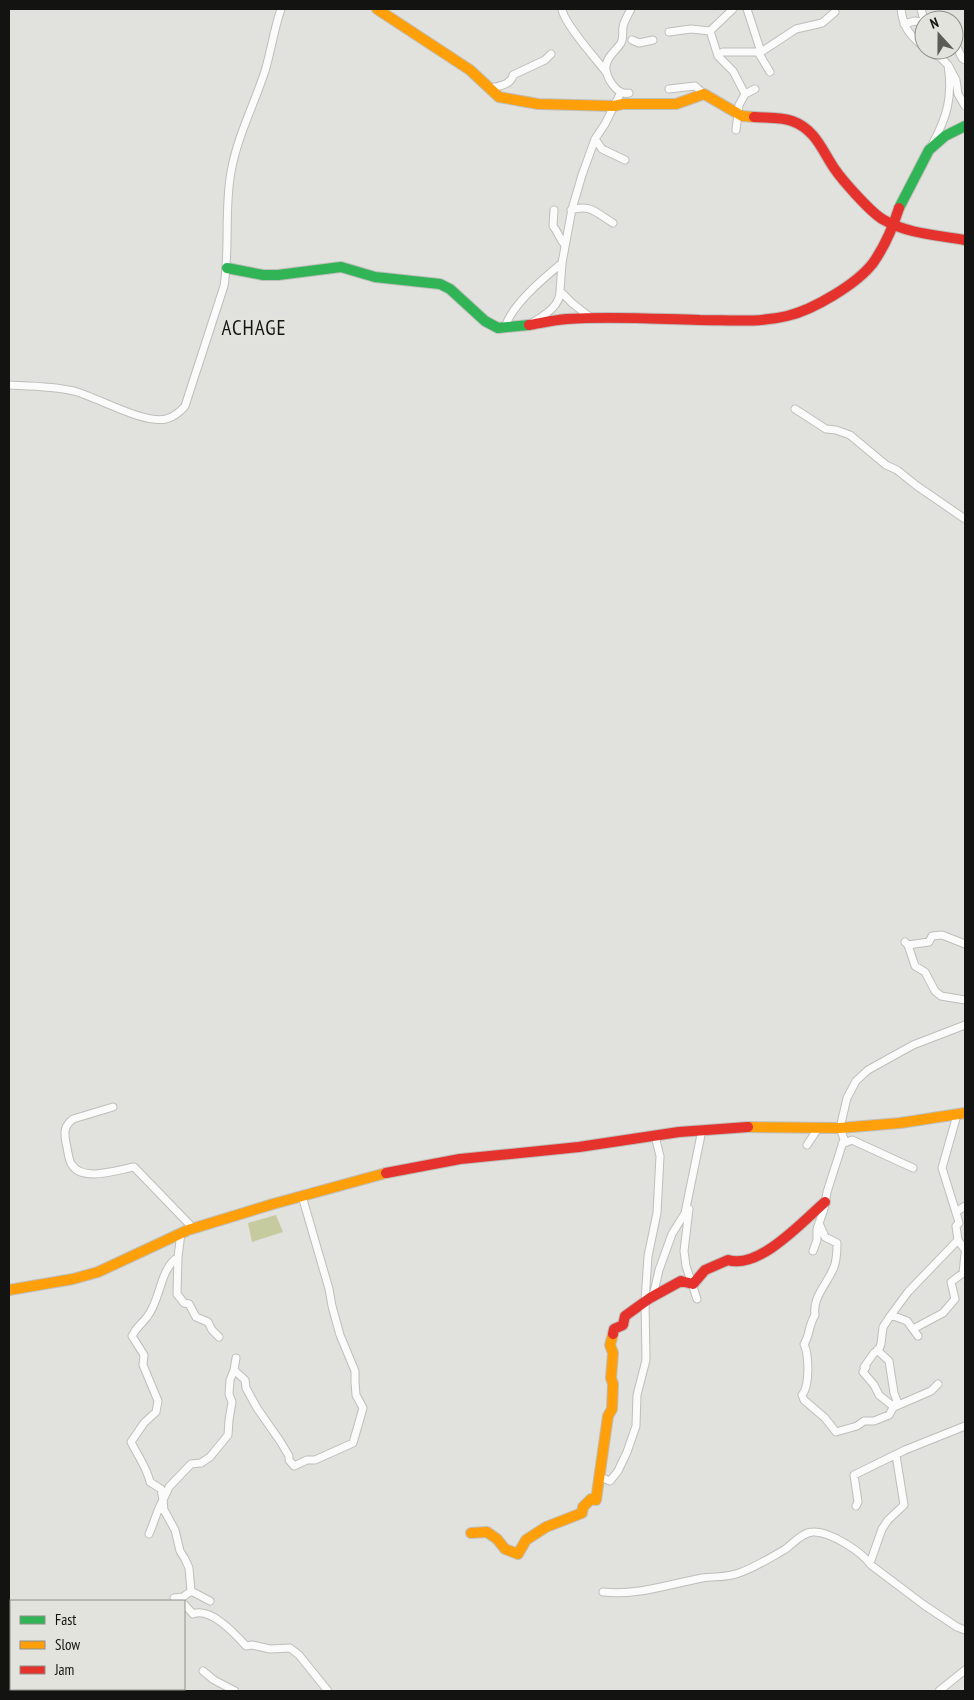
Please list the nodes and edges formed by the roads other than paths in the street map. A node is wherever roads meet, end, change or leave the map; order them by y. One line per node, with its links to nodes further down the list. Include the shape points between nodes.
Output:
1 (281, 9): 49 (street, via 231,170)
2 (377, 9): 25 (street, via 470,70)
3 (562, 9): 23 (street, via 569,25)
4 (631, 9): 17 (street, via 623,26)
5 (733, 9): 11 (street)
6 (747, 9): 19 (street)
7 (901, 9): 10 (street)
8 (835, 12): 19 (street, via 822,23 796,29)
9 (914, 21): 10 (street)
10 (904, 24): 14 (street)
11 (710, 31): 12 (street); 30 (street, via 718,56 733,71)
12 (669, 32)
13 (640, 33): 15 (street)
14 (914, 38)
15 (632, 40): 16 (street, via 639,43); 17 (street)
16 (653, 40)
17 (620, 44): 23 (street, via 606,64)
18 (723, 52): 19 (street)
19 (759, 52): 24 (street)
20 (551, 54): 25 (street, via 513,75 507,84)
21 (943, 60): 22 (street)
22 (948, 65): 32 (street, via 956,80 958,94); 34 (street)
23 (606, 72): 28 (street, via 617,91)
24 (770, 72)
25 (490, 88): 33 (street, via 499,96 526,103)
26 (669, 89): 31 (street, via 688,87)
27 (755, 89): 30 (street)
28 (621, 92): 29 (street); 33 (street)
29 (629, 93)
30 (745, 94): 36 (street)
31 (701, 95): 33 (street, via 676,104); 36 (street)
32 (963, 96): 34 (street); 35 (street)
33 (614, 106): 39 (street)
34 (948, 106): 40 (street)
35 (965, 106)
36 (738, 113): 38 (street); 45 (street, via 755,118 790,120 803,127 816,137 835,170 858,196 878,216)
37 (965, 126): 40 (street, via 945,136)
38 (736, 130)
39 (595, 139): 41 (street, via 602,148); 43 (street)
40 (930, 150): 45 (street, via 902,200)
41 (625, 160)
42 (554, 210): 47 (street, via 553,226)
43 (571, 210): 44 (street, via 588,208); 47 (street)
44 (612, 223)
45 (894, 226): 46 (street); 51 (street, via 880,253 861,275 833,296 800,312 768,318 716,320)
46 (965, 240)
47 (565, 244): 48 (street)
48 (562, 263): 50 (street); 53 (street, via 523,298)
49 (227, 268): 53 (street, via 278,275 341,266 375,277 440,284 485,321); 54 (street, via 213,324 190,392 185,406 176,415 167,419 146,419 74,392 46,386)
50 (560, 291): 51 (street); 52 (street, via 556,304)
51 (591, 318): 52 (street)
52 (530, 325): 53 (street)
53 (504, 328)
54 (9, 385)
55 (795, 409): 56 (street, via 826,429 850,435 886,465)
56 (965, 519)
57 (965, 944): 58 (street, via 942,935 932,936 929,942 906,943 915,966 925,972 940,996)
58 (965, 1000)
59 (965, 1025): 63 (street, via 913,1045 868,1070 856,1081 847,1098)
60 (113, 1107): 75 (street, via 68,1123 64,1132 71,1165 80,1173 89,1175 134,1167)
61 (961, 1114): 63 (street); 73 (street, via 942,1168)
62 (819, 1127): 63 (street); 64 (street); 67 (street)
63 (840, 1128): 66 (street, via 844,1139)
64 (702, 1130): 65 (street); 69 (street)
65 (655, 1136): 70 (street, via 579,1148 460,1159 387,1173); 84 (street, via 660,1156 657,1213 648,1256)
66 (842, 1144): 68 (street, via 852,1140); 71 (street)
67 (807, 1145)
68 (913, 1168)
69 (690, 1188): 82 (street, via 684,1251); 84 (street, via 685,1213 672,1234 654,1292)
70 (302, 1196): 75 (street); 92 (street, via 340,1335 355,1370 356,1395 364,1408 353,1443 294,1466 256,1408 245,1380)
71 (825, 1202): 74 (street); 82 (street, via 772,1248 753,1258 737,1263 728,1260 705,1270)
72 (965, 1206): 73 (street)
73 (956, 1212): 77 (street)
74 (819, 1223): 79 (street); 94 (street, via 825,1237 837,1242 836,1258 816,1300 815,1315 804,1344 809,1377 802,1395 804,1400 836,1432 889,1415)
75 (193, 1228): 76 (street)
76 (181, 1233): 81 (street); 83 (street, via 98,1272)
77 (958, 1240): 78 (street); 86 (street, via 908,1292)
78 (965, 1250)
79 (813, 1251)
80 (965, 1254): 87 (street, via 963,1273 951,1282 955,1299 943,1313)
81 (178, 1257): 89 (street, via 177,1294 189,1304 196,1317 208,1322); 98 (street, via 167,1270 147,1317 132,1336 144,1355 143,1365 158,1401 156,1412 131,1442 150,1482 161,1489)
82 (693, 1284): 84 (street, via 681,1282); 85 (street)
83 (9, 1290)
84 (647, 1299): 97 (street, via 624,1316 623,1325 614,1329 610,1345 613,1352 612,1409 608,1416); 97 (street, via 646,1360 637,1396 636,1426 618,1471 610,1481)
85 (697, 1299)
86 (891, 1315): 87 (street, via 907,1321); 90 (street)
87 (913, 1329): 88 (street)
88 (918, 1336)
89 (218, 1337)
90 (877, 1350): 94 (street, via 889,1361 897,1401); 94 (street, via 863,1372 879,1395)
91 (236, 1358): 92 (street)
92 (234, 1370): 98 (street, via 230,1380 232,1402 228,1436 210,1457 201,1463 191,1464 169,1487)
93 (938, 1384): 94 (street, via 931,1391)
94 (894, 1407)
95 (965, 1426): 96 (street)
96 (896, 1455): 99 (street, via 854,1475); 102 (street, via 904,1505 882,1529)
97 (600, 1477): 100 (street, via 596,1500 591,1499 582,1513 546,1527 526,1540 518,1554 505,1549 487,1532)
98 (163, 1500): 101 (street); 103 (street, via 164,1510 189,1568)
99 (856, 1506)
100 (471, 1533)
101 (149, 1534)
102 (870, 1563): 104 (street, via 836,1539 813,1532 739,1574 704,1577 640,1590); 108 (street, via 924,1605)
103 (191, 1591): 105 (street); 106 (street)
104 (603, 1592)
105 (179, 1600)
106 (210, 1601)
107 (185, 1606): 112 (street, via 193,1614 207,1614 230,1628 246,1646 290,1648)
108 (965, 1630)
109 (965, 1670): 113 (street)
110 (203, 1671): 111 (street)
111 (235, 1691)
112 (328, 1691)
113 (939, 1691)

